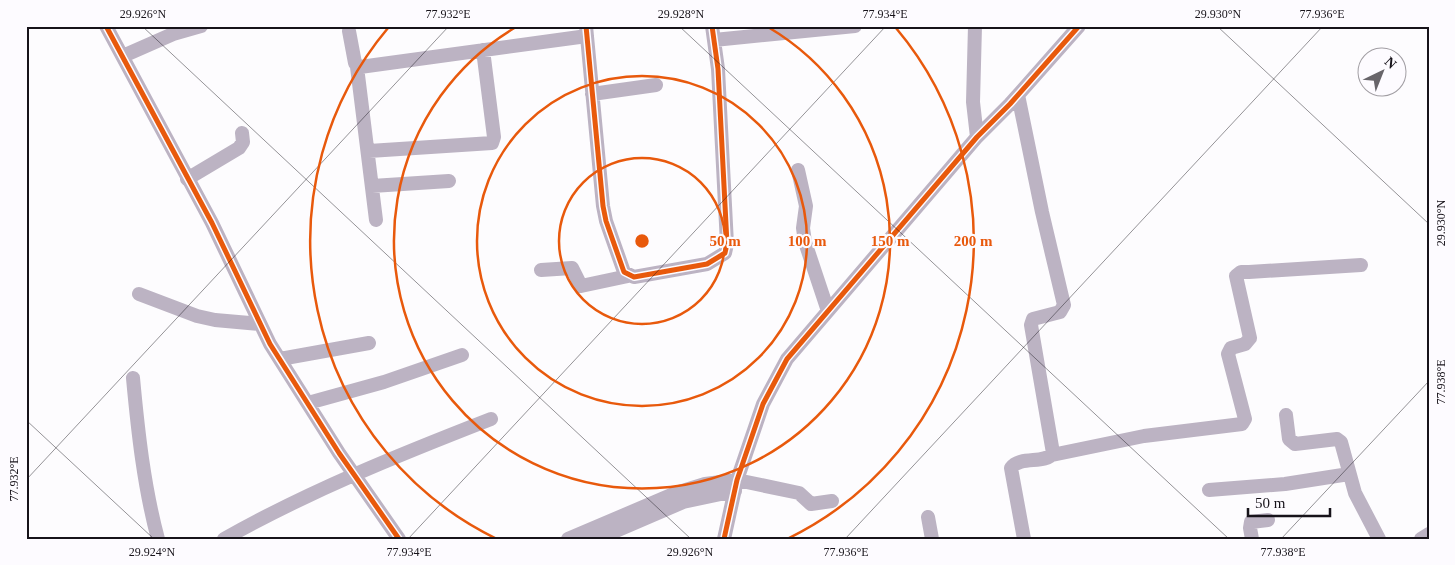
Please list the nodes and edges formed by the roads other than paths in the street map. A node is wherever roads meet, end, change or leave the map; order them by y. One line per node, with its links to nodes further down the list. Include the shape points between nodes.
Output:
1 (106, 26): 11 (street)
2 (201, 26): 11 (street, via 173,34)
3 (854, 26): 6 (street)
4 (975, 26): 17 (street, via 973,102)
5 (1079, 26): 15 (street)
6 (825, 28): 9 (street)
7 (349, 31): 12 (street)
8 (587, 31): 10 (street); 14 (street)
9 (713, 33): 26 (street, via 727,236 725,253 708,264)
10 (483, 50): 12 (street); 18 (street, via 494,137 492,143)
11 (123, 56): 20 (street)
12 (357, 67): 18 (street)
13 (656, 85): 14 (street)
14 (592, 94): 26 (street, via 606,221 620,264)
15 (1018, 95): 17 (street); 37 (street, via 1064,305 1060,312 1033,319 1031,325)
16 (242, 133): 20 (street, via 243,142 239,148)
17 (977, 137): 28 (street)
18 (369, 151): 22 (street)
19 (798, 170): 28 (street, via 806,206 805,242)
20 (187, 179): 29 (street, via 212,223)
21 (449, 181): 22 (street)
22 (372, 186): 23 (street)
23 (376, 220)
24 (1361, 265): 37 (street, via 1241,272 1236,276 1250,338 1245,344 1231,348 1228,354 1245,419 1242,424 1144,436)
25 (541, 270): 26 (street, via 572,268 581,286)
26 (628, 276)
27 (139, 294): 29 (street, via 197,316)
28 (828, 311): 40 (street, via 788,359 772,384)
29 (260, 324): 32 (street)
30 (369, 343): 32 (street)
31 (462, 355): 34 (street, via 384,382)
32 (280, 359): 34 (street)
33 (133, 378): 47 (street, via 152,520)
34 (308, 403): 39 (street)
35 (1286, 415): 38 (street, via 1289,439 1294,444 1342,442)
36 (492, 419): 39 (street)
37 (1052, 455): 54 (street, via 1016,463 1011,468)
38 (1349, 474): 41 (street, via 1285,484); 56 (street)
39 (356, 475): 48 (street, via 260,518); 49 (street)
40 (736, 485): 42 (street, via 799,493 811,504); 46 (street, via 693,486); 51 (street, via 683,502); 52 (street)
41 (1209, 490)
42 (832, 501)
43 (928, 517): 53 (street)
44 (1268, 520): 55 (street, via 1251,522)
45 (1429, 534): 57 (street)
46 (583, 536): 50 (street)
47 (158, 539)
48 (224, 539)
49 (399, 539)
50 (568, 539)
51 (597, 539)
52 (724, 539)
53 (932, 539)
54 (1024, 539)
55 (1252, 539)
56 (1379, 539)
57 (1421, 539)

